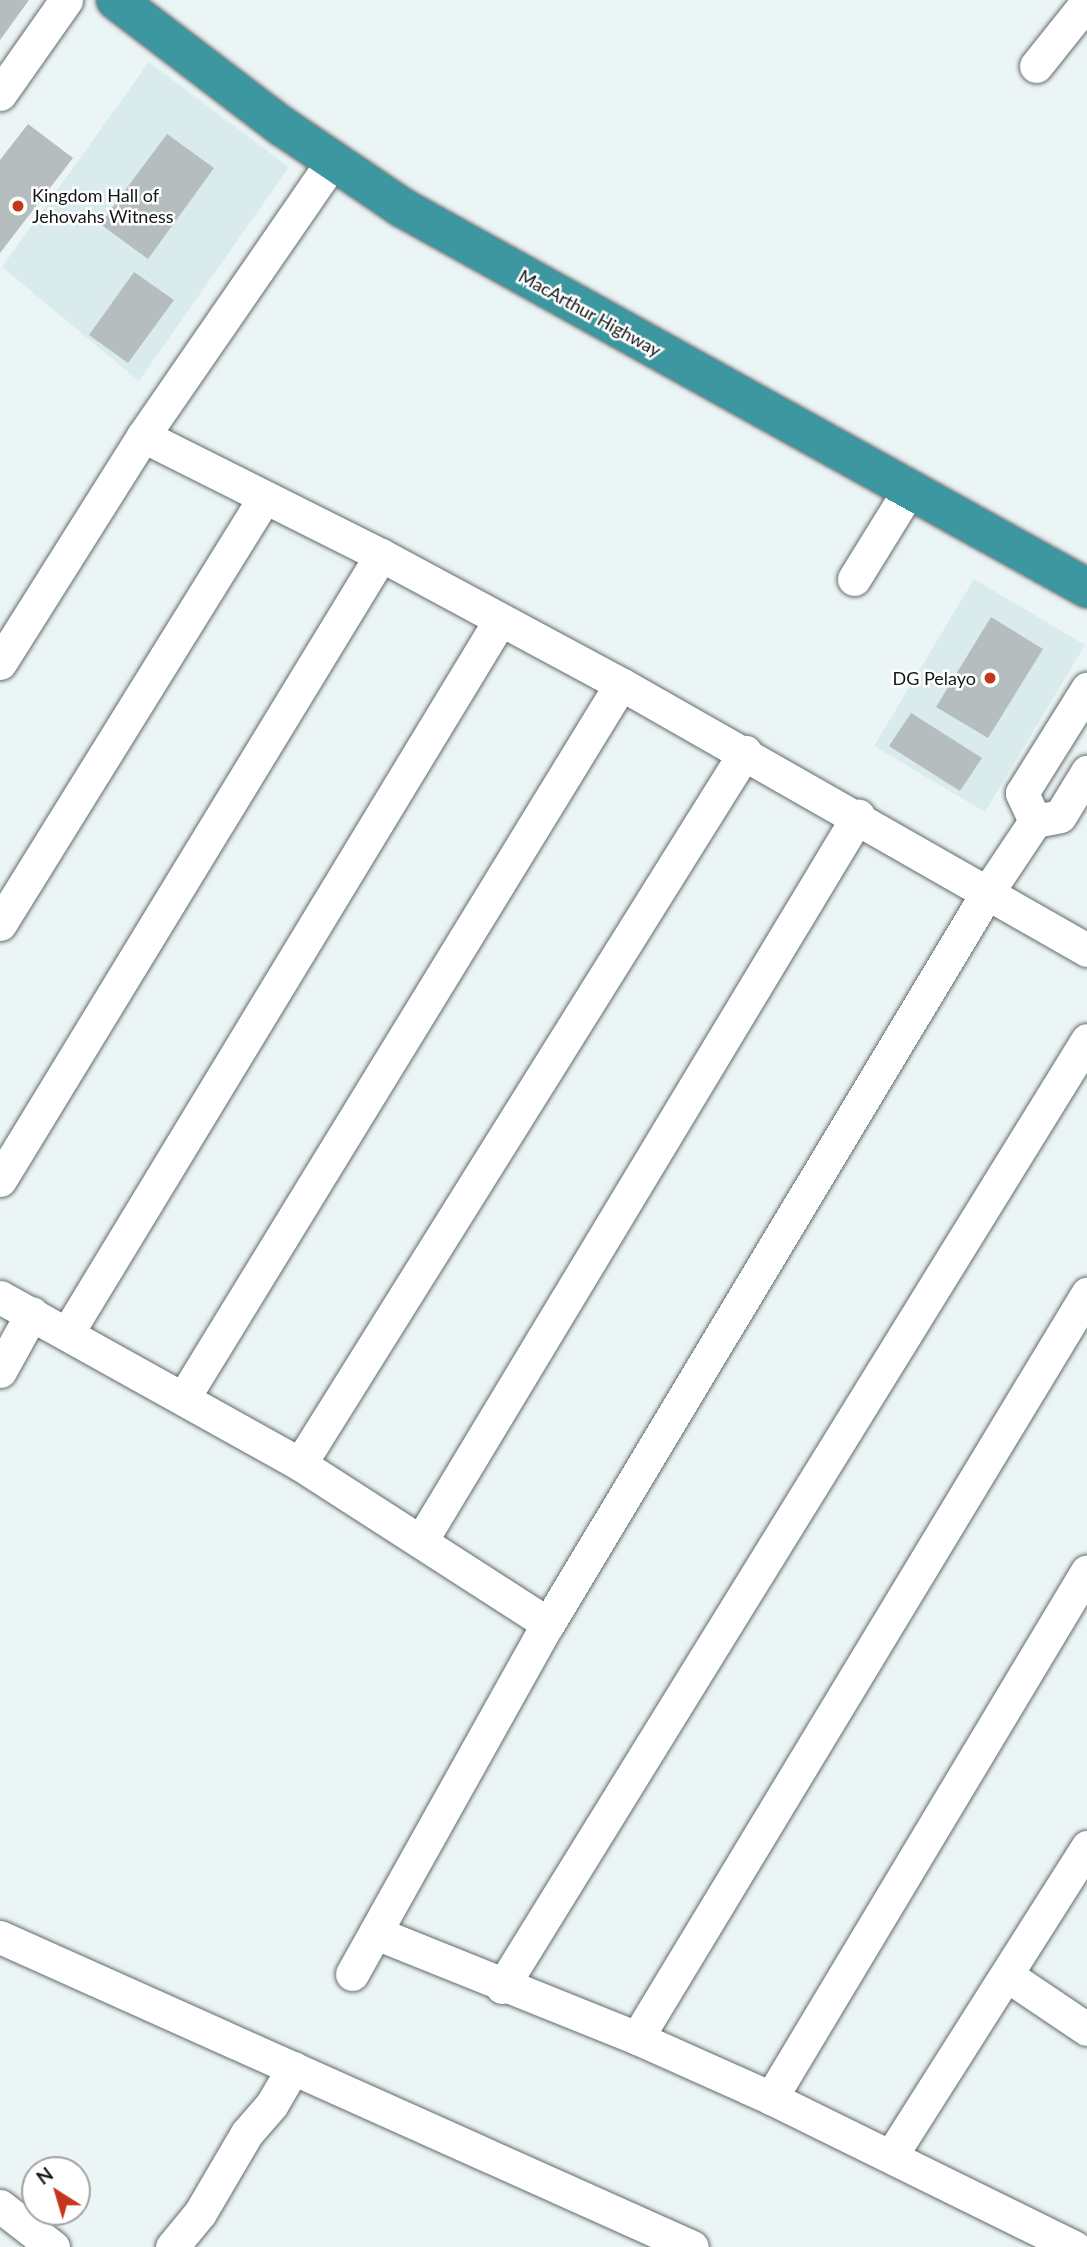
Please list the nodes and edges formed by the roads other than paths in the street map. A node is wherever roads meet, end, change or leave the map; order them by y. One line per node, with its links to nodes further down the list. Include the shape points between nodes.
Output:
1 (66, 0): 5 (street)
2 (116, 0): 6 (highway, MacArthur Highway)
3 (1087, 2): 4 (street)
4 (1036, 66)
5 (0, 94)
6 (334, 161): 7 (street); 8 (highway, MacArthur Highway, via 411,213)
7 (143, 436): 9 (street); 14 (street)
8 (909, 490): 11 (street); 12 (highway, MacArthur Highway)
9 (263, 499): 10 (street); 22 (street)
10 (381, 555): 13 (street); 25 (street)
11 (854, 579)
12 (1087, 589)
13 (500, 620): 15 (street); 29 (street)
14 (0, 663)
15 (621, 684): 17 (street); 31 (street)
16 (1087, 689): 20 (street, via 1022,793)
17 (745, 752): 19 (street); 32 (street)
18 (1087, 772): 20 (street, via 1060,816)
19 (858, 816): 21 (street); 33 (street)
20 (1035, 821): 21 (street)
21 (987, 893): 23 (street); 35 (street)
22 (0, 924)
23 (1087, 950)
24 (1087, 1040): 41 (street)
25 (0, 1180)
26 (1087, 1294): 43 (street)
27 (0, 1297): 28 (street)
28 (32, 1313): 29 (street); 30 (street)
29 (68, 1332): 31 (street)
30 (0, 1371)
31 (184, 1397): 32 (street)
32 (300, 1464): 33 (street)
33 (421, 1541): 35 (street)
34 (1087, 1571): 45 (street)
35 (548, 1624): 37 (street)
36 (1087, 1847): 40 (street)
37 (376, 1933): 39 (street); 41 (street)
38 (0, 1937): 44 (street)
39 (352, 1974)
40 (1008, 1976): 42 (street); 46 (street)
41 (502, 1987): 43 (street)
42 (1087, 2029)
43 (638, 2038): 45 (street)
44 (293, 2068): 49 (street, via 272,2104 247,2133 200,2213); 50 (street)
45 (771, 2098): 46 (street)
46 (891, 2156): 51 (street)
47 (12, 2215): 48 (street)
48 (53, 2247)
49 (172, 2247)
50 (692, 2247)
51 (1074, 2247)

